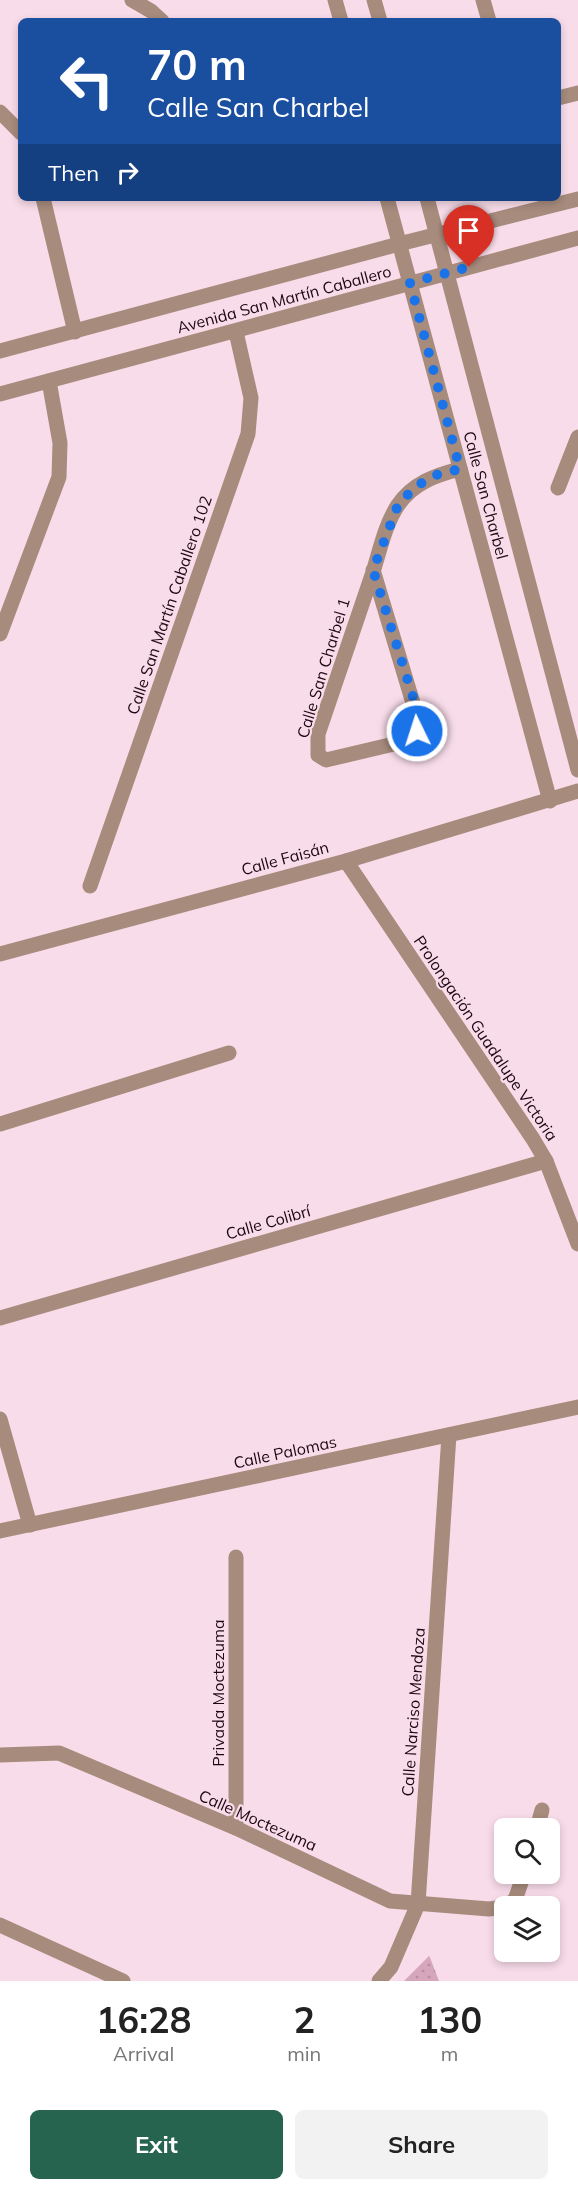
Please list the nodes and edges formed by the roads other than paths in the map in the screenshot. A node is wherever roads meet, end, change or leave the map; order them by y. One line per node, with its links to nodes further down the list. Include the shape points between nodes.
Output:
1 (132, 0): 5 (street)
2 (335, 0): 6 (street)
3 (374, 0): 7 (street)
4 (483, 0): 8 (street)
5 (159, 18)
6 (340, 18)
7 (379, 18)
8 (488, 18)
9 (578, 93): 10 (street)
10 (561, 97)
11 (0, 112): 12 (street)
12 (18, 130)
13 (578, 199): 17 (street, Avenida San Martín Caballero)
14 (44, 201): 23 (street)
15 (388, 201): 19 (street, Calle San Charbel)
16 (428, 201): 17 (street, Calle San Charbel)
17 (437, 234): 19 (street, Avenida San Martín Caballero); 20 (street, Calle San Charbel)
18 (578, 238): 20 (street, Avenida San Martín Caballero)
19 (399, 244): 21 (street, Calle San Charbel); 23 (street, Avenida San Martín Caballero)
20 (447, 273): 21 (street, Avenida San Martín Caballero); 32 (street, Calle San Charbel)
21 (410, 283): 22 (street, Avenida San Martín Caballero); 28 (street, Calle San Charbel)
22 (236, 332): 25 (street, Avenida San Martín Caballero); 36 (street, Calle San Martín Caballero 102, via 251,398 248,434)
23 (75, 333): 24 (street, Avenida San Martín Caballero)
24 (0, 351)
25 (49, 381): 26 (street, Avenida San Martín Caballero); 31 (street, via 60,443 59,477)
26 (0, 394)
27 (578, 437): 29 (street)
28 (460, 469): 30 (street, Calle San Charbel 1, via 436,475 415,487 398,505); 34 (street, Calle San Charbel)
29 (558, 488)
30 (373, 570): 30 (street, Calle San Charbel 1, via 318,734 318,755 326,760 398,743 417,731 419,723)
31 (0, 634)
32 (578, 770)
33 (578, 791): 34 (street, Calle Faisán)
34 (550, 801): 35 (street, Calle Faisán)
35 (345, 861): 37 (street, Calle Faisán); 40 (street, Prolongación Guadalupe Victoria)
36 (90, 886)
37 (0, 954)
38 (229, 1053): 39 (street)
39 (0, 1124)
40 (546, 1161): 41 (street, Prolongación Guadalupe Victoria); 42 (street, Calle Colibrí)
41 (578, 1244)
42 (0, 1318)
43 (578, 1407): 45 (street, Calle Palomas)
44 (0, 1419): 46 (street)
45 (449, 1435): 46 (street, Calle Palomas); 53 (street, Calle Narciso Mendoza)
46 (30, 1525): 47 (street, Calle Palomas)
47 (0, 1531)
48 (236, 1557): 52 (street, Privada Moctezuma)
49 (0, 1755): 52 (street, Calle Moctezuma, via 59,1753)
50 (542, 1810): 51 (street)
51 (540, 1818)
52 (236, 1828): 53 (street, Calle Moctezuma, via 390,1901)
53 (418, 1904): 54 (street, Calle Moctezuma); 57 (street, Calle Narciso Mendoza, via 391,1967)
54 (494, 1908)
55 (0, 1925): 56 (street)
56 (123, 1981)
57 (379, 1981)

